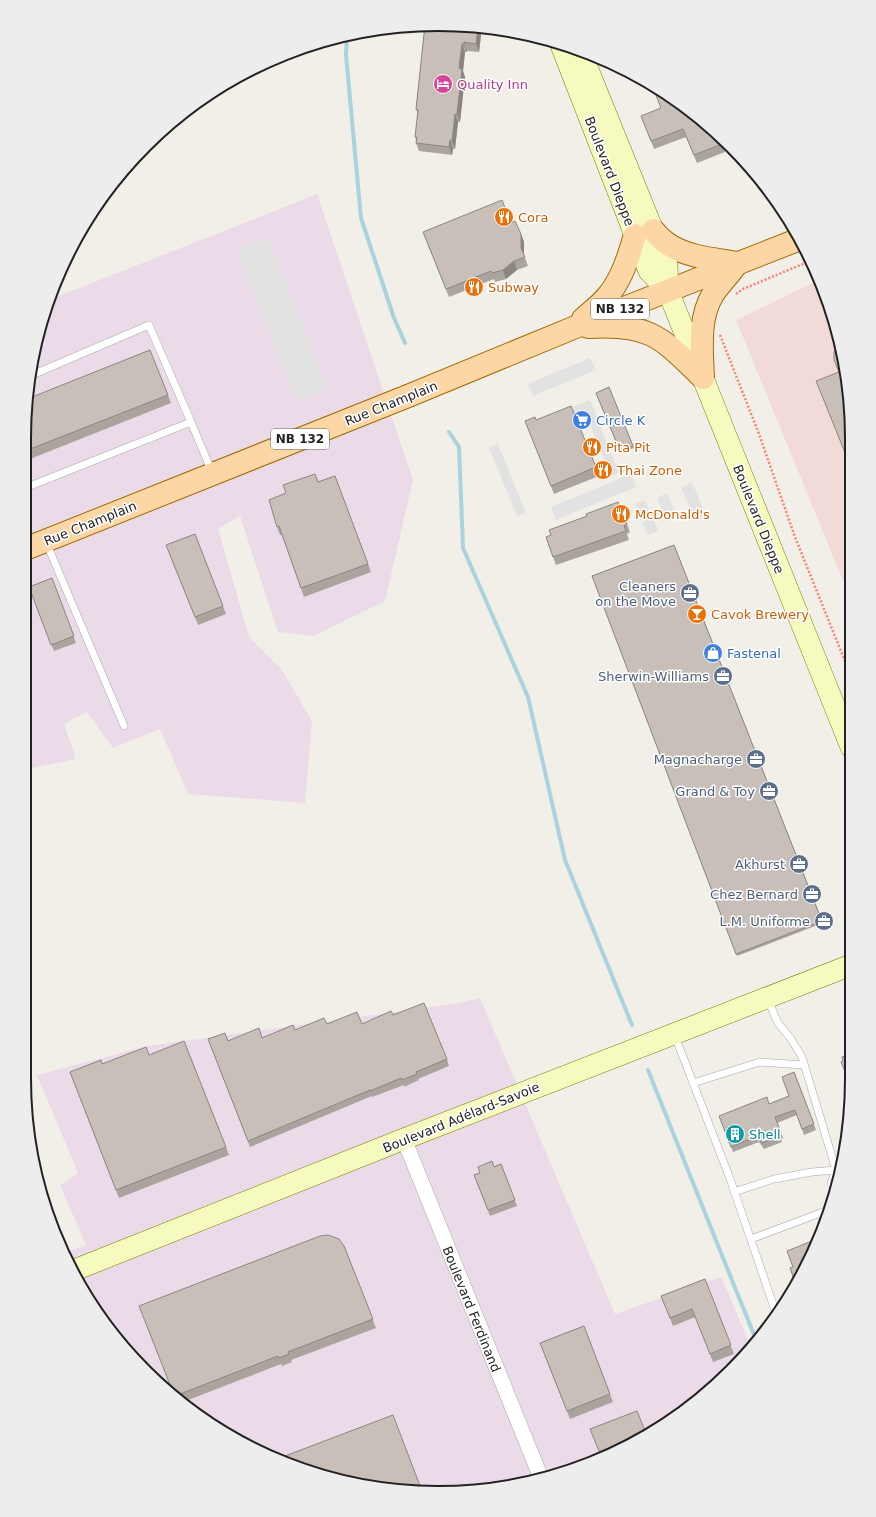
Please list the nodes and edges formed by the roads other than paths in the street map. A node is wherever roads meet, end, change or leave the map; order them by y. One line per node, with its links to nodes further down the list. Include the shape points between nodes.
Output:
1 (564, 51): 3 (main road, Boulevard Dieppe)
2 (583, 58): 3 (main road, Boulevard Dieppe)
3 (644, 232): 5 (main road, via 684,252); 6 (main road, Boulevard Dieppe, via 649,271); 7 (main road, via 616,285 602,302)
4 (794, 241): 5 (main road, NB 132)
5 (738, 263): 6 (main road, NB 132); 9 (main road, via 713,294 707,308 702,335)
6 (668, 291): 7 (main road, Rue Champlain / NB 132); 9 (main road, Boulevard Dieppe)
7 (573, 328): 9 (main road, via 618,326 646,331 672,348); 11 (main road, Rue Champlain / NB 132)
8 (36, 372): 10 (lane, via 149,325)
9 (703, 378): 16 (main road, Boulevard Dieppe)
10 (191, 422): 11 (lane); 12 (lane)
11 (213, 474): 13 (main road, Rue Champlain / NB 132)
12 (31, 486)
13 (46, 540): 14 (main road, Rue Champlain / NB 132); 15 (lane)
14 (31, 546)
15 (124, 726)
16 (845, 732)
17 (845, 966): 18 (main road, Boulevard Adélard-Savoie)
18 (767, 998): 19 (main road, Boulevard Adélard-Savoie); 20 (lane, via 778,1023 791,1039)
19 (674, 1034): 21 (lane); 22 (main road, Boulevard Adélard-Savoie)
20 (804, 1065): 21 (lane, via 760,1062); 23 (lane)
21 (693, 1083): 25 (lane)
22 (404, 1139): 28 (main road, Boulevard Adélard-Savoie); 30 (street, Boulevard Ferdinand)
23 (835, 1167)
24 (834, 1170): 25 (lane, via 774,1179)
25 (734, 1192): 27 (lane)
26 (822, 1212): 27 (lane)
27 (751, 1239): 29 (lane)
28 (78, 1268)
29 (774, 1308)
30 (538, 1473)

